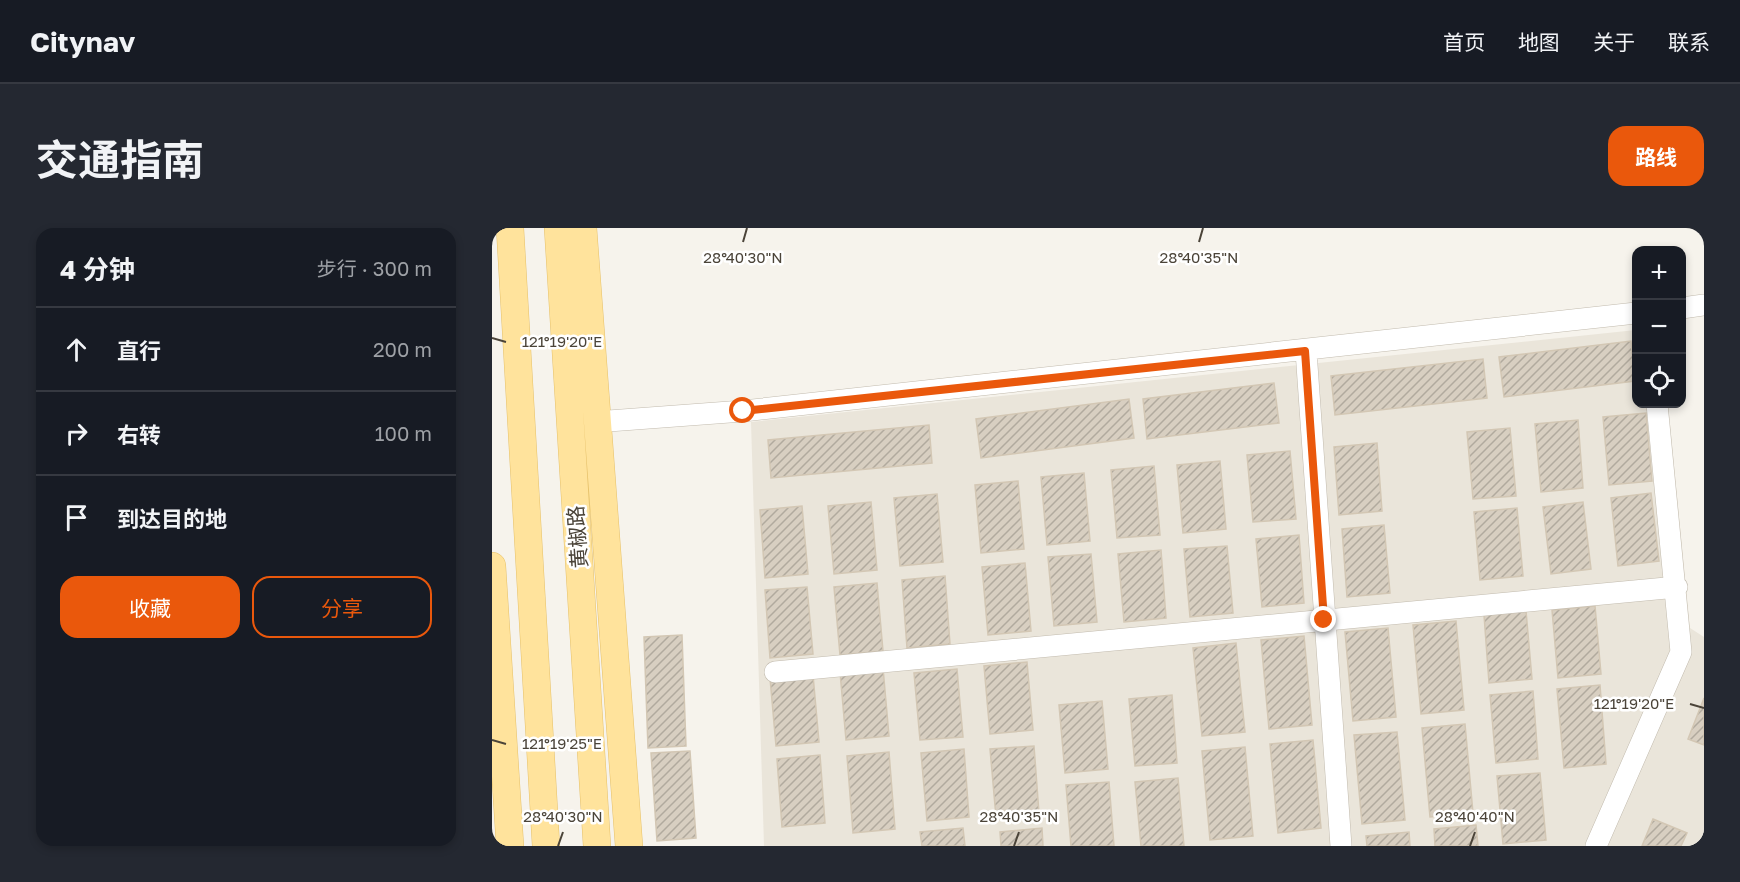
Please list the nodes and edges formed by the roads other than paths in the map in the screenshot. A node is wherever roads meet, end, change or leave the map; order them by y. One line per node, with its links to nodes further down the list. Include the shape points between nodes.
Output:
1 (510, 228): 15 (main road)
2 (558, 228): 16 (main road, 黄椒路)
3 (583, 228): 9 (main road)
4 (1704, 305): 5 (street)
5 (1686, 307)
6 (1632, 313): 7 (street)
7 (1305, 351): 9 (street, via 743,411); 12 (street)
8 (1657, 408): 11 (street)
9 (595, 422): 17 (main road)
10 (492, 566): 14 (main road)
11 (1677, 587): 12 (street); 19 (street, via 1681,652)
12 (1324, 620): 13 (street); 18 (street)
13 (775, 672)
14 (510, 846)
15 (546, 846)
16 (597, 846)
17 (629, 846)
18 (1341, 846)
19 (1596, 846)

